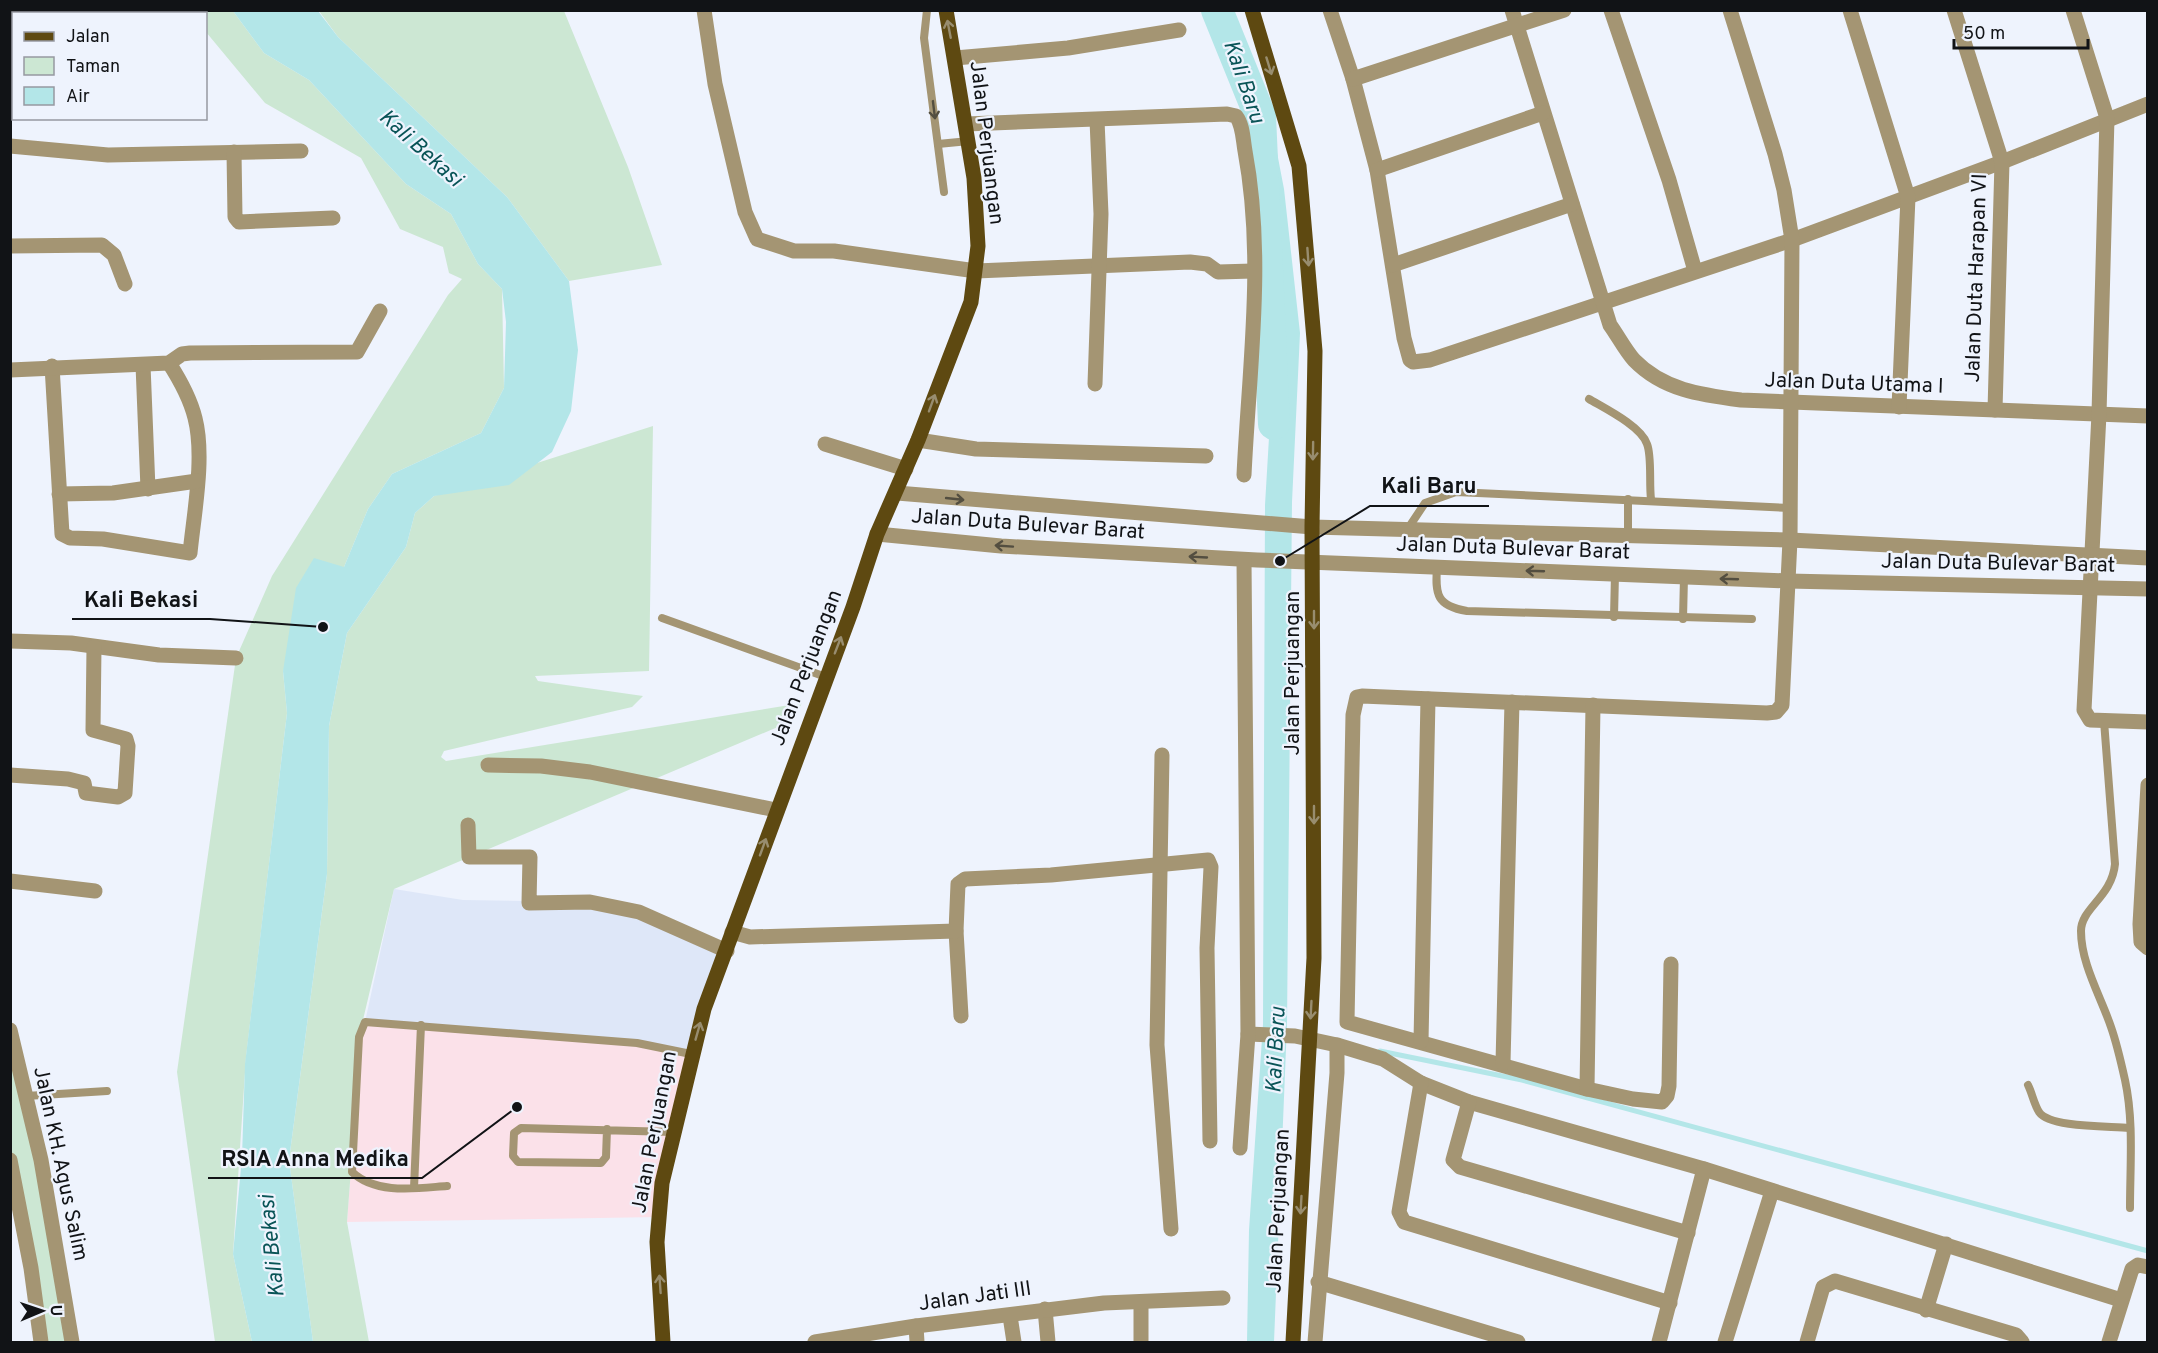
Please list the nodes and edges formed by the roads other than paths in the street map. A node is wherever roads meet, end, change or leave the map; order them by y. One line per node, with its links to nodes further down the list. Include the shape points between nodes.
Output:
1 (704, 10): 37 (street, via 715,84 746,212 757,239 794,251 834,251)
2 (927, 10): 23 (lane, one-way to 23, via 924,38)
3 (946, 10): 15 (main road, Jalan Perjuangan, one-way to 3)
4 (1252, 10): 66 (main road, Jalan Perjuangan, one-way to 66, via 1299,166 1315,351)
5 (1330, 10): 16 (street)
6 (1512, 10): 13 (street, Jalan Duta Utama I)
7 (1564, 10): 13 (street)
8 (1611, 10): 39 (street, via 1669,180)
9 (1730, 10): 33 (street, via 1775,154)
10 (1850, 10): 30 (street)
11 (1954, 10): 27 (street, Jalan Duta Harapan VI)
12 (2073, 10): 19 (street)
13 (1517, 26): 16 (street); 18 (street, Jalan Duta Utama I)
14 (1179, 30): 15 (street, via 1068,48)
15 (955, 58): 21 (main road, Jalan Perjuangan)
16 (1353, 79): 28 (street)
17 (2148, 104): 19 (street)
18 (1543, 113): 28 (street); 31 (street, Jalan Duta Utama I)
19 (2108, 118): 27 (street); 52 (street)
20 (1097, 120): 21 (street); 36 (street); 38 (street, via 1236,116 1249,177)
21 (966, 124): 22 (main road, Jalan Perjuangan)
22 (968, 141): 23 (lane); 37 (main road, Jalan Perjuangan)
23 (938, 144): 29 (lane)
24 (10, 146): 26 (street, via 108,155)
25 (301, 151): 26 (street)
26 (234, 152): 32 (street, via 235,217 239,222)
27 (2002, 162): 30 (street); 51 (street, Jalan Duta Harapan VI)
28 (1377, 170): 35 (street)
29 (944, 192)
30 (1908, 197): 33 (street); 50 (street)
31 (1572, 204): 35 (street); 41 (street, Jalan Duta Utama I)
32 (333, 218)
33 (1792, 240): 39 (street); 49 (street)
34 (10, 246): 40 (street, via 102,246 114,255)
35 (1393, 265): 41 (street, via 1404,338 1413,362 1430,360)
36 (1099, 266): 37 (street); 38 (street, via 1190,262 1207,264 1218,272); 47 (street)
37 (976, 270): 54 (main road, Jalan Perjuangan, one-way to 37, via 971,302)
38 (1253, 271): 58 (street, via 1253,354)
39 (1695, 271): 41 (street)
40 (125, 284)
41 (1602, 303): 49 (street, Jalan Duta Utama I, via 1610,325 1633,359 1668,385 1705,396)
42 (380, 311): 43 (street, via 357,352 190,353)
43 (170, 363): 44 (street); 59 (street, via 184,387 195,419)
44 (143, 365): 45 (street); 60 (street)
45 (52, 366): 46 (street); 62 (street)
46 (10, 370)
47 (1095, 384)
48 (1589, 399): 64 (lane, via 1618,416 1648,444)
49 (1792, 402): 50 (street, Jalan Duta Utama I); 65 (street)
50 (1899, 407): 51 (street, Jalan Duta Utama I)
51 (1995, 410): 52 (street, Jalan Duta Utama I)
52 (2099, 414): 53 (street, Jalan Duta Utama I); 71 (street)
53 (2148, 416)
54 (918, 440): 56 (street, via 976,449); 57 (main road, Jalan Perjuangan)
55 (825, 444): 57 (street)
56 (1206, 456)
57 (906, 469): 61 (main road, Jalan Perjuangan)
58 (1244, 476)
59 (197, 481): 60 (street); 62 (street, via 190,553 103,539 70,538 62,534)
60 (148, 489): 62 (street)
61 (897, 493): 66 (street, Jalan Duta Bulevar Barat, one-way to 66); 68 (main road, Jalan Perjuangan)
62 (59, 494)
63 (1628, 499): 64 (lane); 67 (lane, via 1456,492 1425,503); 69 (lane)
64 (1651, 499): 65 (lane)
65 (1790, 508): 70 (street)
66 (1312, 526): 67 (street, Jalan Duta Bulevar Barat); 74 (main road, Jalan Perjuangan)
67 (1409, 527): 69 (street, Jalan Duta Bulevar Barat)
68 (877, 534): 73 (street, Jalan Duta Bulevar Barat, one-way to 68, via 1001,546); 88 (main road, Jalan Perjuangan, one-way to 68)
69 (1628, 534): 70 (street, Jalan Duta Bulevar Barat)
70 (1790, 540): 71 (street, Jalan Duta Bulevar Barat); 78 (street)
71 (2093, 557): 72 (street, Jalan Duta Bulevar Barat); 79 (street)
72 (2148, 558)
73 (1250, 560): 74 (street, Jalan Duta Bulevar Barat); 111 (street)
74 (1314, 562): 75 (street, Jalan Duta Bulevar Barat); 112 (main road, Jalan Perjuangan, one-way to 112, via 1314,958)
75 (1437, 567): 76 (street, Jalan Duta Bulevar Barat, one-way to 75); 81 (lane, via 1435,589 1439,599 1453,609)
76 (1615, 574): 77 (street, Jalan Duta Bulevar Barat); 81 (lane)
77 (1684, 577): 78 (street, Jalan Duta Bulevar Barat, one-way to 77); 83 (lane)
78 (1788, 581): 79 (street, Jalan Duta Bulevar Barat); 91 (street, via 1782,705 1776,712)
79 (2089, 587): 80 (street, Jalan Duta Bulevar Barat); 92 (street, via 2084,710 2090,720)
80 (2148, 589)
81 (1614, 617): 83 (lane)
82 (662, 618): 88 (lane)
83 (1683, 619): 84 (lane)
84 (1752, 619)
85 (10, 641): 86 (street)
86 (94, 647): 87 (street, via 159,655); 96 (street, via 93,730 126,739 125,793 118,797 86,793 84,783 68,779)
87 (236, 657)
88 (826, 676): 98 (main road, Jalan Perjuangan)
89 (1428, 699): 90 (street); 113 (street); 113 (street, via 1362,696 1354,703 1345,1016 1351,1024)
90 (1512, 702): 91 (street); 116 (street)
91 (1593, 705): 119 (street)
92 (2104, 721): 93 (street); 123 (lane, via 2114,873 2111,886 2082,923 2082,938 2126,1082)
93 (2148, 722)
94 (1162, 755): 100 (street)
95 (488, 765): 98 (street, via 590,772)
96 (10, 775)
97 (2148, 784): 105 (street, via 2140,924 2141,942)
98 (776, 810): 103 (main road, Jalan Perjuangan, one-way to 98)
99 (468, 825): 106 (street, via 469,857 530,857 529,903 590,902 639,912)
100 (1162, 864): 104 (street, via 960,880); 126 (street, via 1204,859 1211,867 1207,948); 134 (street, via 1157,1045)
101 (10, 881): 102 (street)
102 (96, 891)
103 (732, 932): 104 (street, via 750,937); 106 (main road, Jalan Perjuangan)
104 (956, 932): 108 (street)
105 (2148, 948)
106 (727, 951): 115 (main road, Jalan Perjuangan, one-way to 106)
107 (1671, 964): 119 (street, via 1667,1096 1662,1102 1649,1101)
108 (961, 1016)
109 (421, 1025): 115 (lane, via 637,1042); 131 (lane); 131 (lane, via 372,1020 361,1027 351,1167 358,1177 389,1188)
110 (10, 1030): 121 (street, Jalan KH. Agus Salim)
111 (1254, 1034): 112 (street); 127 (street)
112 (1302, 1037): 114 (street); 155 (main road, Jalan Perjuangan, one-way to 155)
113 (1421, 1041): 116 (street)
114 (1336, 1045): 117 (street, via 1383,1059); 138 (street, via 1337,1073)
115 (691, 1054): 125 (main road, Jalan Perjuangan)
116 (1503, 1063): 119 (street)
117 (1420, 1083): 122 (street); 142 (street, via 1399,1212 1404,1222)
118 (2028, 1085): 123 (lane, via 2039,1112 2047,1119)
119 (1587, 1089)
120 (107, 1091): 121 (lane)
121 (26, 1096): 148 (street, Jalan KH. Agus Salim, via 52,1213)
122 (1469, 1102): 129 (street); 135 (street, via 1453,1160 1460,1167)
123 (2129, 1128): 133 (lane)
124 (607, 1129): 124 (lane, via 521,1128 514,1133 513,1156 518,1162 601,1163 606,1157); 125 (lane)
125 (673, 1132): 149 (main road, Jalan Perjuangan, one-way to 125, via 657,1242 662,1183)
126 (1210, 1141)
127 (1240, 1148)
128 (10, 1160): 147 (street)
129 (1704, 1169): 132 (street); 135 (street)
130 (447, 1186): 131 (lane)
131 (414, 1188)
132 (1772, 1191): 136 (street); 159 (street)
133 (2130, 1208)
134 (1171, 1229)
135 (1688, 1233): 142 (street)
136 (1946, 1244): 140 (street); 144 (street)
137 (2148, 1267): 140 (street, via 2138,1265 2132,1269)
138 (1318, 1282): 156 (street); 157 (street)
139 (1223, 1298): 141 (street, Jalan Jati III)
140 (2121, 1300): 162 (street)
141 (1141, 1303): 143 (street, Jalan Jati III); 154 (street)
142 (1670, 1303): 158 (street)
143 (1045, 1309): 145 (street, Jalan Jati III); 153 (street)
144 (1926, 1310): 160 (street, via 1841,1282 1827,1283 1822,1287); 161 (street, via 2016,1335)
145 (1010, 1316): 146 (street, Jalan Jati III); 152 (street)
146 (916, 1326): 150 (street, Jalan Jati III); 151 (street)
147 (41, 1342)
148 (72, 1342)
149 (663, 1342)
150 (815, 1342)
151 (917, 1342)
152 (1014, 1342)
153 (1048, 1342)
154 (1141, 1342)
155 (1293, 1342)
156 (1315, 1342)
157 (1518, 1342)
158 (1659, 1342)
159 (1725, 1342)
160 (1807, 1342)
161 (2022, 1342)
162 (2109, 1342)

